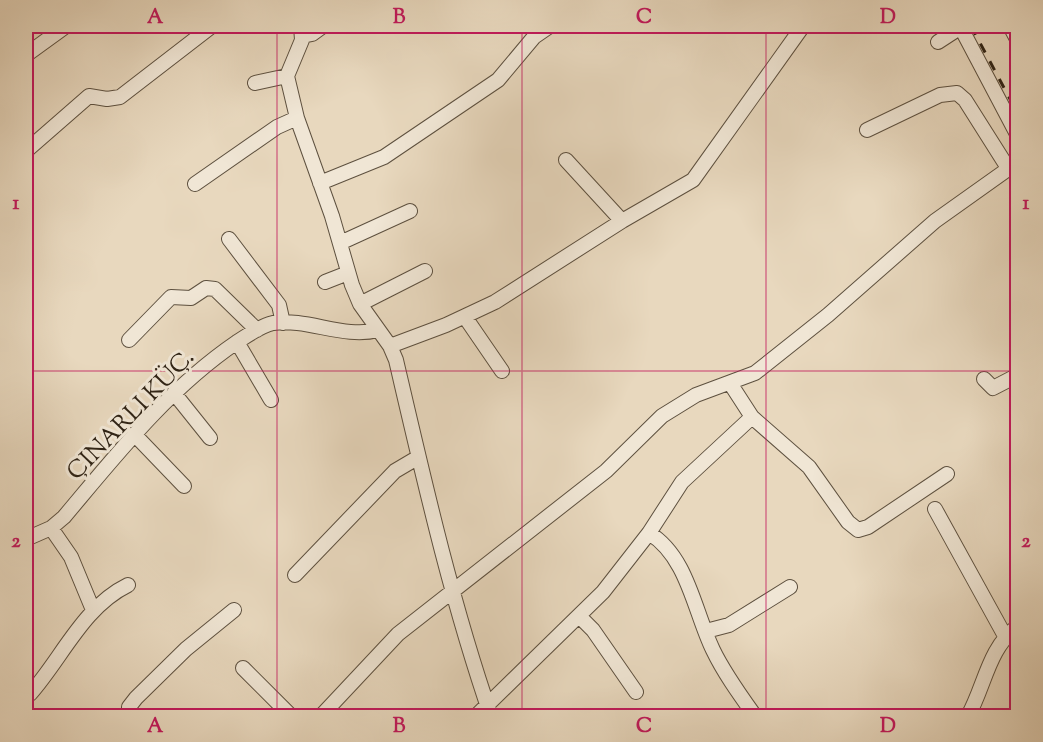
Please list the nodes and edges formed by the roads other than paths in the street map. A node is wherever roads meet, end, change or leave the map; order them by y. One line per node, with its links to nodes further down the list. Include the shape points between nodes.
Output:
1 (66, 26): 12 (street)
2 (212, 26): 18 (street, via 120,97 89,96)
3 (323, 26): 8 (street, via 312,34)
4 (550, 26): 9 (street)
5 (803, 26): 24 (street, via 693,180)
6 (960, 26): 11 (street); 17 (street)
7 (1010, 26): 10 (street)
8 (302, 31): 13 (street)
9 (532, 31): 21 (street, via 498,80 384,157)
10 (1017, 41)
11 (938, 42)
12 (26, 56)
13 (287, 76): 14 (street); 15 (street)
14 (255, 83)
15 (297, 118): 21 (street); 22 (street, via 277,127)
16 (867, 130): 20 (street, via 940,95 957,93)
17 (1017, 136)
18 (26, 151)
19 (566, 160): 24 (street)
20 (1013, 165): 41 (street, via 928,228 808,333 756,373)
21 (320, 183): 26 (street)
22 (195, 184)
23 (410, 211): 26 (street)
24 (622, 221): 31 (street)
25 (229, 239): 32 (street, via 279,305)
26 (340, 243): 28 (street)
27 (425, 271): 30 (street)
28 (348, 273): 29 (street); 30 (street)
29 (325, 282)
30 (360, 304): 34 (street)
31 (465, 318): 37 (street); 38 (street)
32 (283, 322): 33 (street); 34 (street, via 363,333)
33 (257, 330): 35 (street, via 215,289 206,288 191,298 171,297); 36 (street)
34 (378, 330): 37 (street)
35 (129, 340)
36 (237, 342): 42 (street); 43 (street)
37 (390, 346): 47 (street)
38 (502, 371)
39 (1017, 375): 40 (street, via 993,388)
40 (984, 379)
41 (730, 383): 44 (street); 57 (street, via 696,395 662,416 606,471)
42 (174, 393): 45 (street); 46 (street)
43 (271, 400)
44 (752, 417): 48 (street, via 809,467 858,530); 52 (street, via 682,482)
45 (134, 434): 49 (street); 51 (street)
46 (210, 438)
47 (417, 458): 54 (street, via 395,471); 57 (street)
48 (947, 474)
49 (184, 486)
50 (935, 509): 63 (street)
51 (51, 528): 53 (street); 58 (street, via 71,557)
52 (649, 533): 60 (street, via 603,592); 62 (street, via 674,557)
53 (26, 539)
54 (295, 575)
55 (128, 585): 58 (street)
56 (790, 587): 62 (street, via 729,625)
57 (452, 590): 67 (street); 70 (street, via 398,634)
58 (93, 610): 66 (street)
59 (234, 610): 68 (street, via 186,649 136,698 129,707)
60 (579, 615): 65 (street); 67 (street)
61 (1017, 626): 63 (street)
62 (706, 631): 71 (street, via 723,668)
63 (1005, 636): 72 (street, via 994,650)
64 (243, 668): 69 (street)
65 (636, 692)
66 (30, 694)
67 (485, 714)
68 (130, 717)
69 (291, 717)
70 (321, 717)
71 (755, 717)
72 (968, 717)

